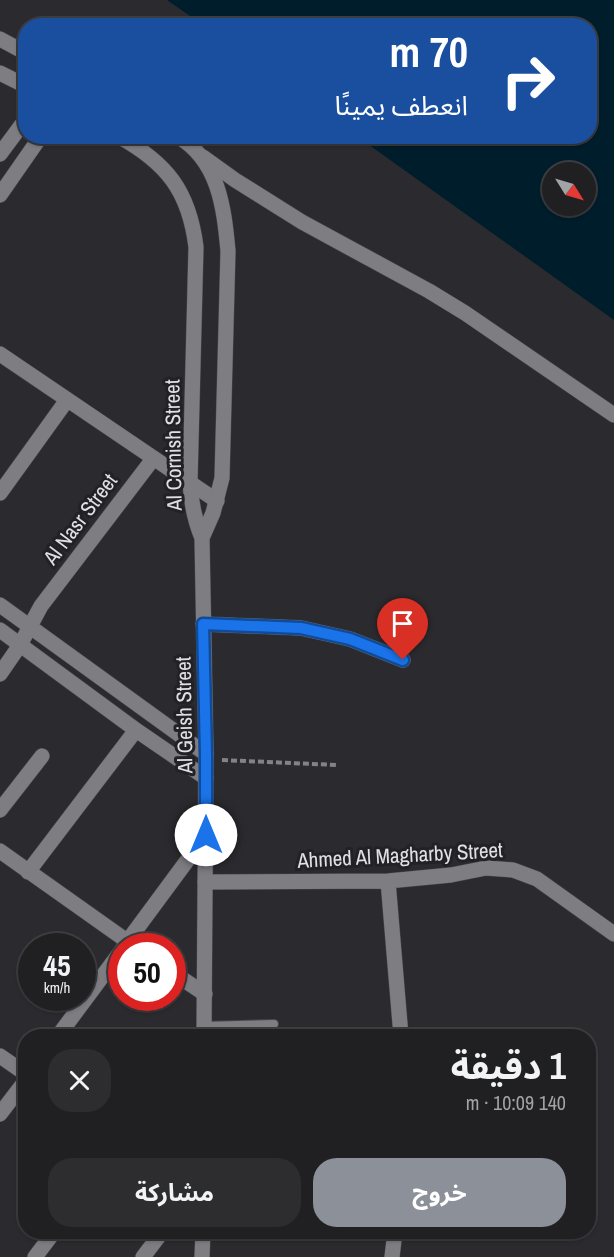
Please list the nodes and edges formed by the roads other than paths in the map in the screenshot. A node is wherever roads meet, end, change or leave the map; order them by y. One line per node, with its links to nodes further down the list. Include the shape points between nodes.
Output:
1 (0, 39): 2 (street)
2 (18, 49)
3 (0, 73): 4 (street)
4 (18, 82)
5 (18, 129): 9 (street)
6 (35, 144): 11 (street)
7 (132, 144): 16 (street, Al Cornish Street, via 173,181 193,228 196,247)
8 (189, 144): 10 (street, Al Cornish Street)
9 (0, 154)
10 (203, 157): 14 (street, Al Cornish Street, via 302,222 465,313); 18 (street, Al Cornish Street, via 214,177 222,206 228,251 222,478)
11 (0, 195)
12 (0, 354): 13 (street)
13 (68, 400): 15 (street); 17 (street)
14 (614, 415)
15 (153, 459): 16 (street); 21 (street, Al Nasr Street)
16 (190, 482): 18 (street); 19 (street, Al Cornish Street, via 193,512)
17 (0, 493)
18 (218, 501): 19 (street, Al Cornish Street)
19 (202, 538): 22 (street, Al Geish Street)
20 (0, 605): 21 (street)
21 (26, 624): 23 (street, Al Nasr Street); 24 (street, Al Nasr Street); 29 (street)
22 (203, 624): 25 (street, via 301,628 350,639); 29 (street, Al Geish Street)
23 (1, 633): 24 (street)
24 (20, 645): 26 (street, Al Nasr Street); 27 (street)
25 (403, 660)
26 (0, 674)
27 (136, 730): 30 (street); 34 (street)
28 (42, 756): 31 (street)
29 (206, 757): 30 (street, Al Geish Street)
30 (206, 778): 32 (street, Al Geish Street)
31 (0, 810)
32 (206, 835): 36 (street, Al Geish Street); 38 (street)
33 (0, 851): 34 (street)
34 (28, 872): 37 (street)
35 (388, 881): 36 (street, Ahmed Al Magharby Street); 39 (street, Ahmed Al Magharby Street, via 486,868 513,870 537,879); 47 (street)
36 (206, 882): 42 (street, Al Geish Street)
37 (110, 933)
38 (136, 933)
39 (614, 934)
40 (108, 971): 44 (street)
41 (186, 981): 42 (street)
42 (205, 994): 45 (street, Al Geish Street)
43 (274, 1024): 46 (lane)
44 (63, 1029)
45 (204, 1029)
46 (224, 1029)
47 (400, 1029)
48 (0, 1056): 49 (street)
49 (18, 1068)
50 (18, 1090): 51 (street)
51 (0, 1114)
52 (49, 1239): 56 (street)
53 (157, 1239): 57 (street)
54 (202, 1239): 58 (street)
55 (394, 1239): 59 (street)
56 (35, 1257)
57 (143, 1257)
58 (202, 1257)
59 (393, 1257)

